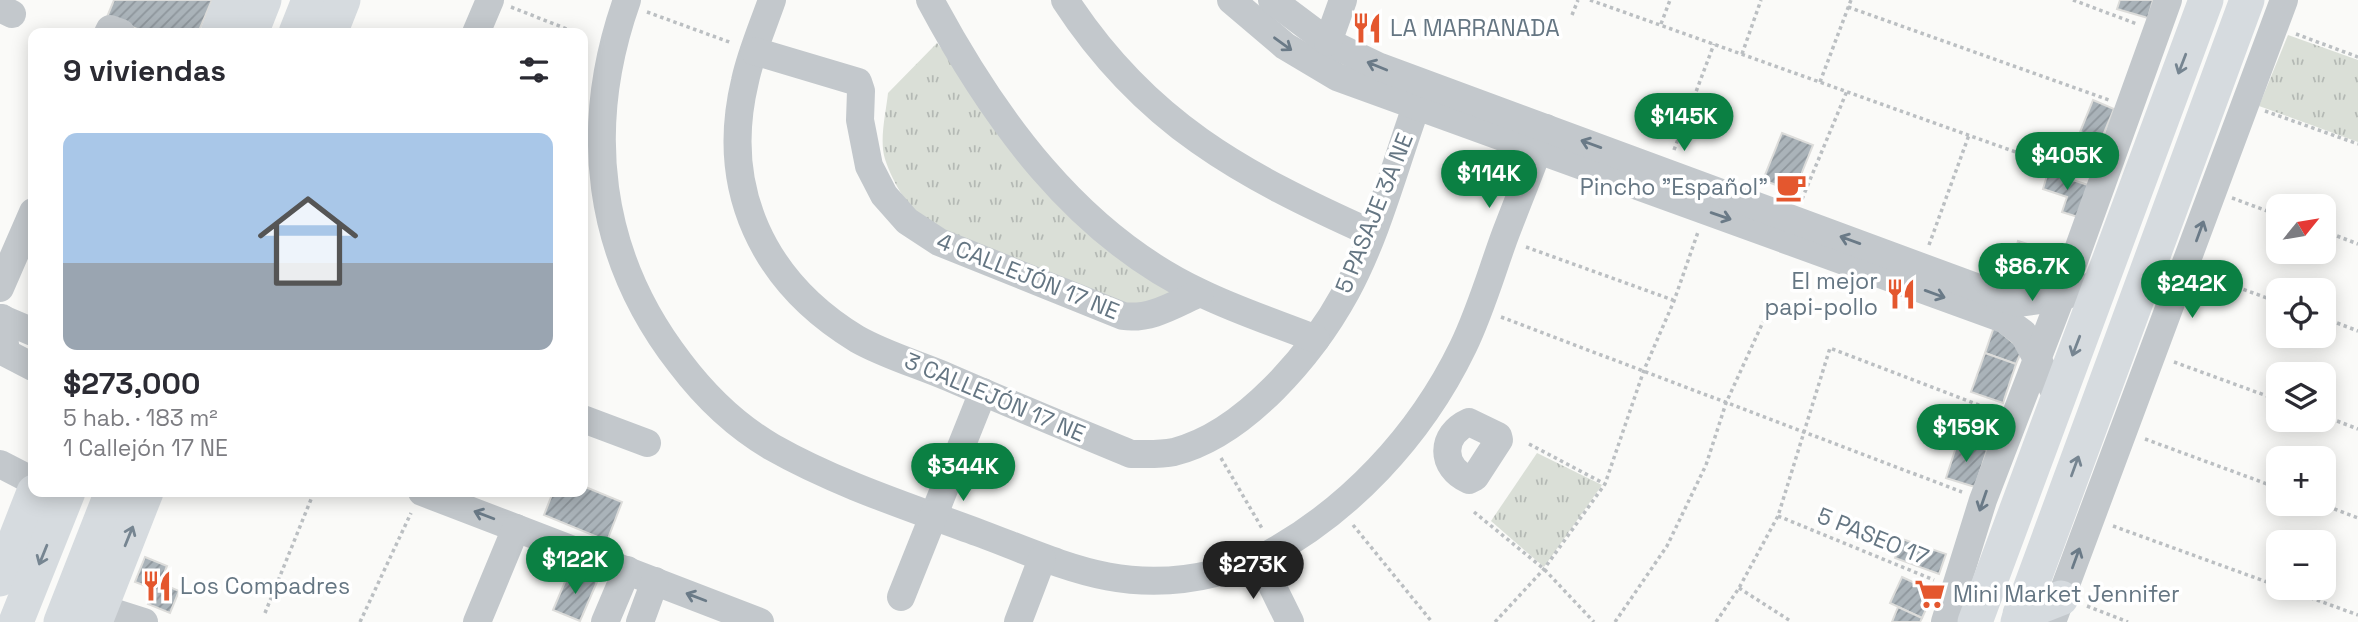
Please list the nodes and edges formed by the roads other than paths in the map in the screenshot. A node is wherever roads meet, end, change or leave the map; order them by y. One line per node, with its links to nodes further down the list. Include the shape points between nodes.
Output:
1 (231, 0): 17 (main road)
2 (264, 0): 18 (main road)
3 (309, 0): 19 (main road)
4 (343, 0): 20 (main road)
5 (772, 0): 23 (street, 3 CALLEJÓN 17 NE)
6 (930, 0): 30 (street, via 1021,144 1062,192 1106,233)
7 (1065, 0): 27 (street, via 1096,45 1166,117 1258,179)
8 (1231, 0): 24 (street, one-way to 24, via 1314,64)
9 (1272, 0): 22 (street)
10 (1343, 0): 22 (street)
11 (2168, 0): 31 (street)
12 (2206, 0): 28 (main road, one-way to 28)
13 (2247, 0): 59 (main road, one-way to 13)
14 (2284, 0): 59 (street, one-way to 14, via 2091,518)
15 (498, 2): 21 (street)
16 (627, 2): 51 (street, via 612,47 603,113 606,187 626,275 644,309 709,397 773,448)
17 (220, 28)
18 (253, 28)
19 (298, 28)
20 (332, 28)
21 (480, 28)
22 (1328, 42): 25 (street, one-way to 22, via 1506,102 1380,67)
23 (754, 51): 30 (street, 4 CALLEJÓN 17 NE, via 858,82 864,145 873,175 901,215 930,238 1123,316 1153,314); 37 (street, 3 CALLEJÓN 17 NE, via 743,93 738,148 742,189 755,233 770,259 792,286 858,339)
24 (1416, 107): 25 (street); 27 (street, 5 PASAJE 3A NE)
25 (1542, 139): 31 (street, one-way to 25, via 2019,303 1666,172); 35 (street, one-way to 35, via 1820,256 2004,319 2024,333); 40 (street, via 1480,309 1446,379)
26 (28, 224): 29 (street)
27 (1371, 233): 34 (street, 5 PASAJE 3A NE, via 1346,291)
28 (2100, 283): 31 (street); 38 (main road, one-way to 38)
29 (0, 288)
30 (1200, 293): 34 (street)
31 (2061, 297): 35 (street)
32 (1, 318): 33 (street); 36 (street, via 6,354)
33 (28, 330)
34 (1316, 339): 42 (street, 5 PASAJE 3A NE, via 1267,394 1209,438 1173,452)
35 (2037, 355): 38 (street); 70 (street, one-way to 70, via 1983,500)
36 (28, 365)
37 (983, 392): 42 (street, 3 CALLEJÓN 17 NE); 51 (street)
38 (2057, 396): 71 (main road)
39 (588, 421): 41 (street)
40 (1417, 425): 43 (street); 53 (street, via 1338,507)
41 (647, 443)
42 (1131, 454)
43 (1484, 463)
44 (0, 464): 45 (street)
45 (28, 478)
46 (32, 497): 55 (main road)
47 (66, 497): 61 (main road, one-way to 61)
48 (110, 497): 62 (main road)
49 (144, 497): 60 (main road, one-way to 49)
50 (419, 498): 52 (street, one-way to 50)
51 (930, 516): 54 (street); 58 (street)
52 (516, 528): 56 (street); 64 (street)
53 (1267, 555): 54 (street, via 1227,570 1175,581 1119,581); 69 (street)
54 (1042, 559): 68 (street)
55 (2, 568)
56 (627, 570): 57 (street); 65 (street)
57 (655, 581): 66 (street); 67 (street, one-way to 57)
58 (901, 597)
59 (2038, 614)
60 (97, 615): 63 (street)
61 (16, 622)
62 (61, 622)
63 (144, 622)
64 (477, 622)
65 (605, 622)
66 (640, 622)
67 (760, 622)
68 (1018, 622)
69 (1290, 622)
70 (1945, 622)
71 (1976, 622)

